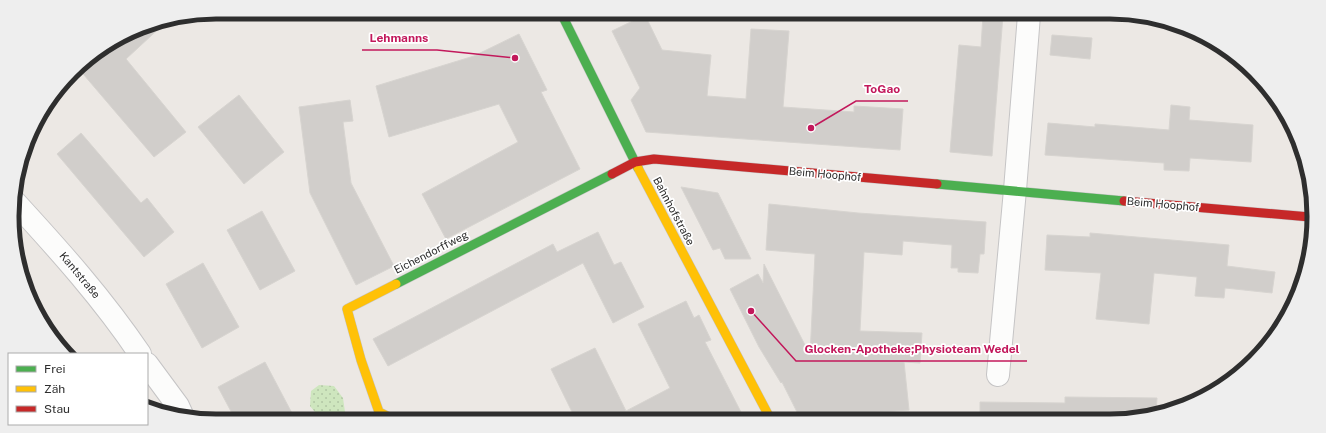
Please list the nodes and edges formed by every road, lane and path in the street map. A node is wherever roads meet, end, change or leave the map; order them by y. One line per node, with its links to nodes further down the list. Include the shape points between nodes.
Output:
1 (564, 19): 3 (street, Bahnhofstraße)
2 (1029, 19): 4 (street)
3 (635, 162): 4 (street, Beim Hoophof, via 654,159); 11 (street, Eichendorffweg, via 347,309 361,360 379,412); 12 (street, Bahnhofstraße)
4 (1015, 190): 6 (street, Beim Hoophof); 9 (street)
5 (19, 206): 7 (street, Kantstraße, via 77,270 121,325)
6 (1307, 217)
7 (139, 353)
8 (148, 365): 10 (street)
9 (998, 375)
10 (180, 410)
11 (383, 414)
12 (768, 414)

